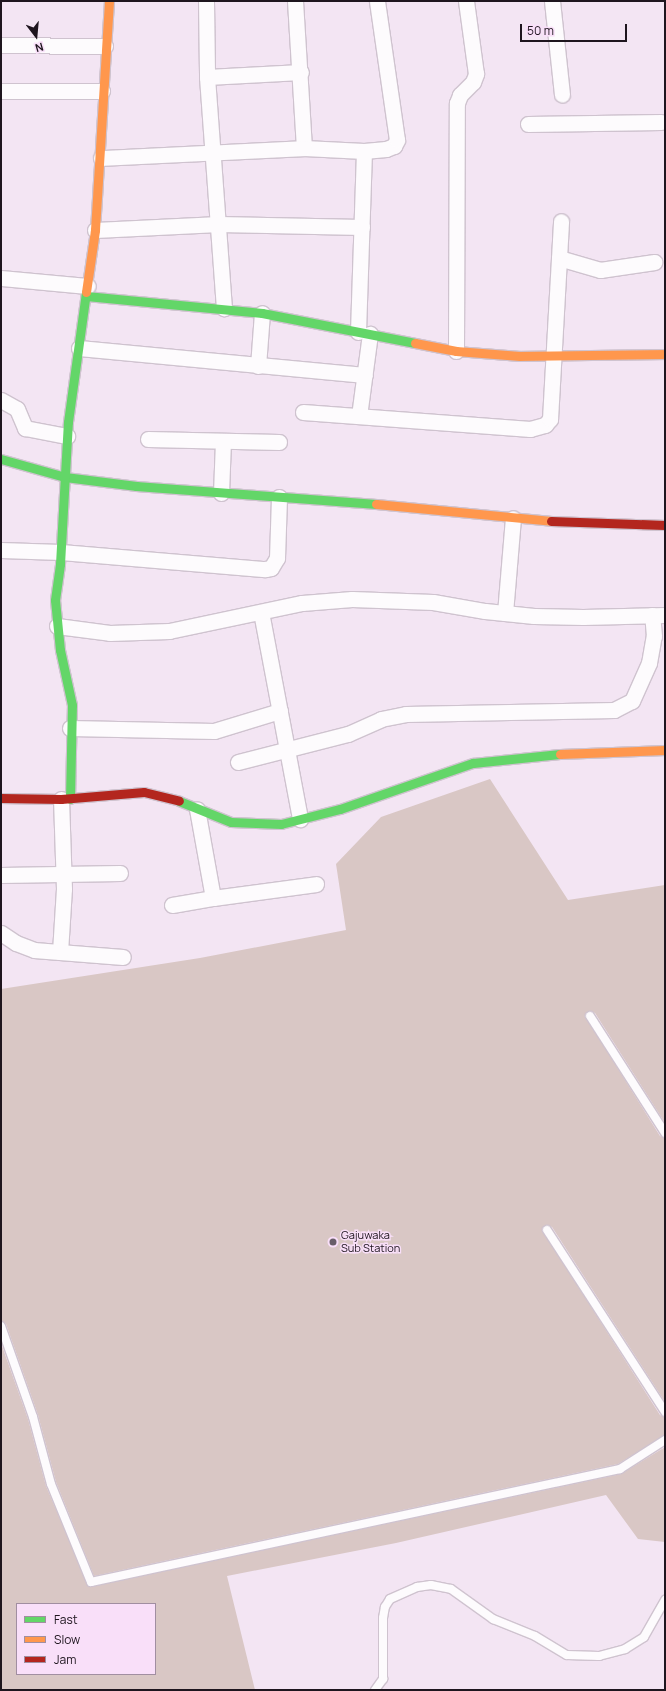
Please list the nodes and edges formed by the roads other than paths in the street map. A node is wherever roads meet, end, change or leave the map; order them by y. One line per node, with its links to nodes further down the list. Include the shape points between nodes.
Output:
1 (109, 1): 8 (street)
2 (206, 1): 10 (street)
3 (295, 1): 9 (street)
4 (377, 1): 17 (street, via 397,140 394,146 386,149)
5 (466, 1): 32 (street, via 476,74 473,82 460,95 457,104)
6 (552, 1): 13 (street)
7 (1, 45): 8 (street)
8 (105, 46): 12 (street)
9 (301, 72): 10 (street); 16 (street)
10 (207, 77): 18 (street)
11 (1, 91): 12 (street)
12 (102, 91): 19 (street)
13 (562, 94)
14 (661, 122): 15 (street)
15 (528, 124)
16 (304, 148): 17 (street); 18 (street)
17 (364, 151): 22 (street)
18 (213, 153): 19 (street); 21 (street)
19 (101, 158): 23 (street)
20 (561, 221): 24 (street)
21 (219, 224): 22 (street); 23 (street); 28 (street)
22 (362, 227): 30 (street)
23 (95, 230): 27 (street)
24 (559, 258): 25 (street, via 600,270); 34 (street)
25 (654, 262)
26 (1, 278): 27 (street)
27 (87, 291): 28 (street); 31 (street)
28 (224, 308): 29 (street)
29 (262, 313): 30 (street); 35 (street)
30 (364, 333): 32 (street); 36 (street)
31 (79, 348): 35 (street); 40 (street)
32 (456, 351): 34 (street)
33 (662, 354): 34 (street)
34 (553, 356): 39 (street, via 550,419 538,429)
35 (258, 366): 36 (street)
36 (364, 375): 39 (street)
37 (1, 400): 40 (street, via 17,409 25,428)
38 (303, 412): 39 (street)
39 (359, 416)
40 (67, 436): 45 (street)
41 (148, 439): 42 (street)
42 (223, 441): 43 (street); 46 (street)
43 (279, 442)
44 (1, 459): 45 (street)
45 (65, 477): 46 (street); 51 (street)
46 (221, 492): 47 (street)
47 (279, 497): 48 (street); 51 (street, via 277,558 271,568 265,570)
48 (513, 518): 49 (street); 53 (street)
49 (665, 525)
50 (1, 550): 51 (street)
51 (61, 552): 55 (street, via 56,600)
52 (260, 612): 53 (street, via 302,603 352,599 433,602); 55 (street, via 169,631 141,634); 56 (street)
53 (505, 613): 54 (street, via 583,617)
54 (658, 615): 58 (street, via 649,663 632,701 614,710 406,714 381,719 348,734)
55 (57, 626): 57 (street, via 72,705)
56 (280, 711): 57 (street, via 214,731); 58 (street)
57 (70, 728): 62 (street)
58 (287, 749): 60 (street); 64 (street)
59 (665, 750): 64 (street, via 536,755 473,763 340,809)
60 (238, 762)
61 (1, 798): 62 (street)
62 (66, 799): 63 (street, via 144,792 173,798); 67 (street)
63 (197, 809): 64 (street, via 231,822 281,824); 69 (street)
64 (300, 819)
65 (120, 873): 67 (street)
66 (1, 875): 67 (street)
67 (64, 875): 72 (street)
68 (316, 884): 69 (street)
69 (213, 898): 70 (street)
70 (172, 904)
71 (1, 933): 72 (street, via 16,943 34,950)
72 (60, 952): 73 (street)
73 (123, 957)
74 (590, 1016): 75 (lane)
75 (665, 1133)
76 (547, 1230): 78 (lane)
77 (1, 1326): 79 (lane, via 33,1417 51,1484 91,1582 620,1468)
78 (665, 1412)
79 (665, 1440)
80 (665, 1600): 81 (lane, via 644,1637 625,1649 599,1656 567,1655 535,1636 493,1619 451,1589 431,1585 417,1587 390,1599 385,1607 383,1679)
81 (375, 1690)

